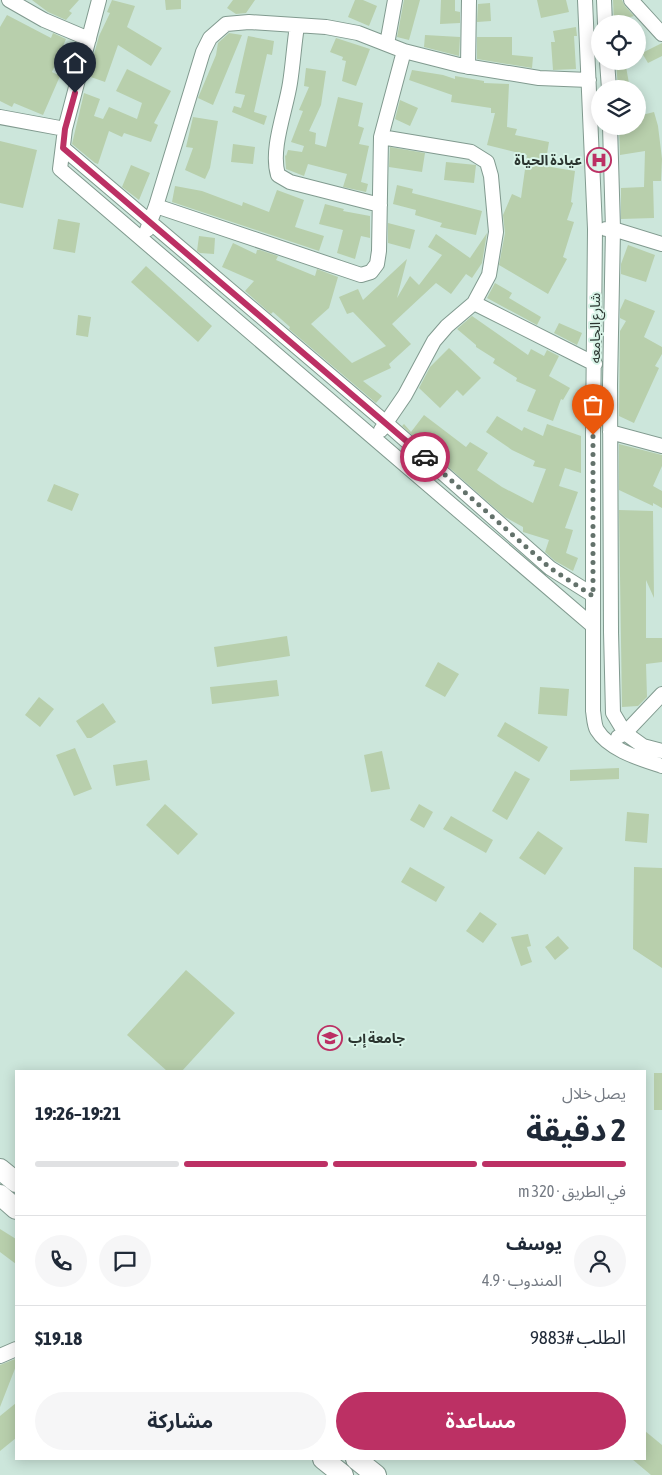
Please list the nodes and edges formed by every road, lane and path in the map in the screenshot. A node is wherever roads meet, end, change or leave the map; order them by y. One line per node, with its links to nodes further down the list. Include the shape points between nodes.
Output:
1 (9, 0): 11 (street, via 44,20)
2 (99, 0): 11 (street)
3 (395, 0): 12 (street)
4 (469, 0): 14 (street)
5 (584, 0): 15 (street, شارع الجامعه)
6 (604, 0): 8 (street)
7 (631, 0): 10 (street)
8 (605, 15)
9 (297, 26): 12 (street, via 358,33); 21 (street, via 278,142 278,175 290,182); 22 (street, via 249,22 226,24 210,38)
10 (662, 34)
11 (89, 39): 17 (street)
12 (387, 44): 13 (street)
13 (404, 51): 14 (street); 19 (street)
14 (468, 67): 15 (street, via 539,78)
15 (589, 80): 25 (street, شارع الجامعه)
16 (0, 117): 17 (street)
17 (65, 129): 20 (street)
18 (610, 135): 24 (street, شارع الجامعه)
19 (381, 138): 21 (street); 28 (street, via 471,152 487,162 496,232 494,254 489,275)
20 (63, 148): 23 (street); 26 (street, via 60,169)
21 (380, 205): 22 (street, via 377,264 371,272 361,275)
22 (156, 206): 23 (street)
23 (150, 221): 26 (street); 30 (street)
24 (613, 228): 25 (street); 27 (street); 31 (street, شارع الجامعه)
25 (595, 229): 29 (street, شارع الجامعه)
26 (143, 240): 32 (street)
27 (662, 244)
28 (474, 303): 29 (street); 30 (street, via 434,341 405,395)
29 (594, 364): 34 (street, شارع الجامعه)
30 (385, 422): 32 (street); 34 (street, via 550,568)
31 (610, 432): 33 (street); 37 (street, شارع الجامعه, via 613,714)
32 (376, 440): 35 (street)
33 (662, 446)
34 (593, 596): 35 (street, شارع الجامعه)
35 (593, 626): 38 (street, شارع الجامعه, via 594,710 597,729)
36 (662, 694): 37 (street)
37 (625, 734): 38 (street); 39 (street, via 643,746)
38 (609, 743): 40 (street)
39 (662, 750)
40 (662, 766)
41 (0, 1169): 42 (highway)
42 (15, 1181)
43 (0, 1195): 44 (highway)
44 (15, 1208)
45 (15, 1349): 46 (street)
46 (0, 1356)
47 (324, 1460): 49 (highway)
48 (357, 1460): 50 (highway)
49 (343, 1475)
50 (376, 1475)

